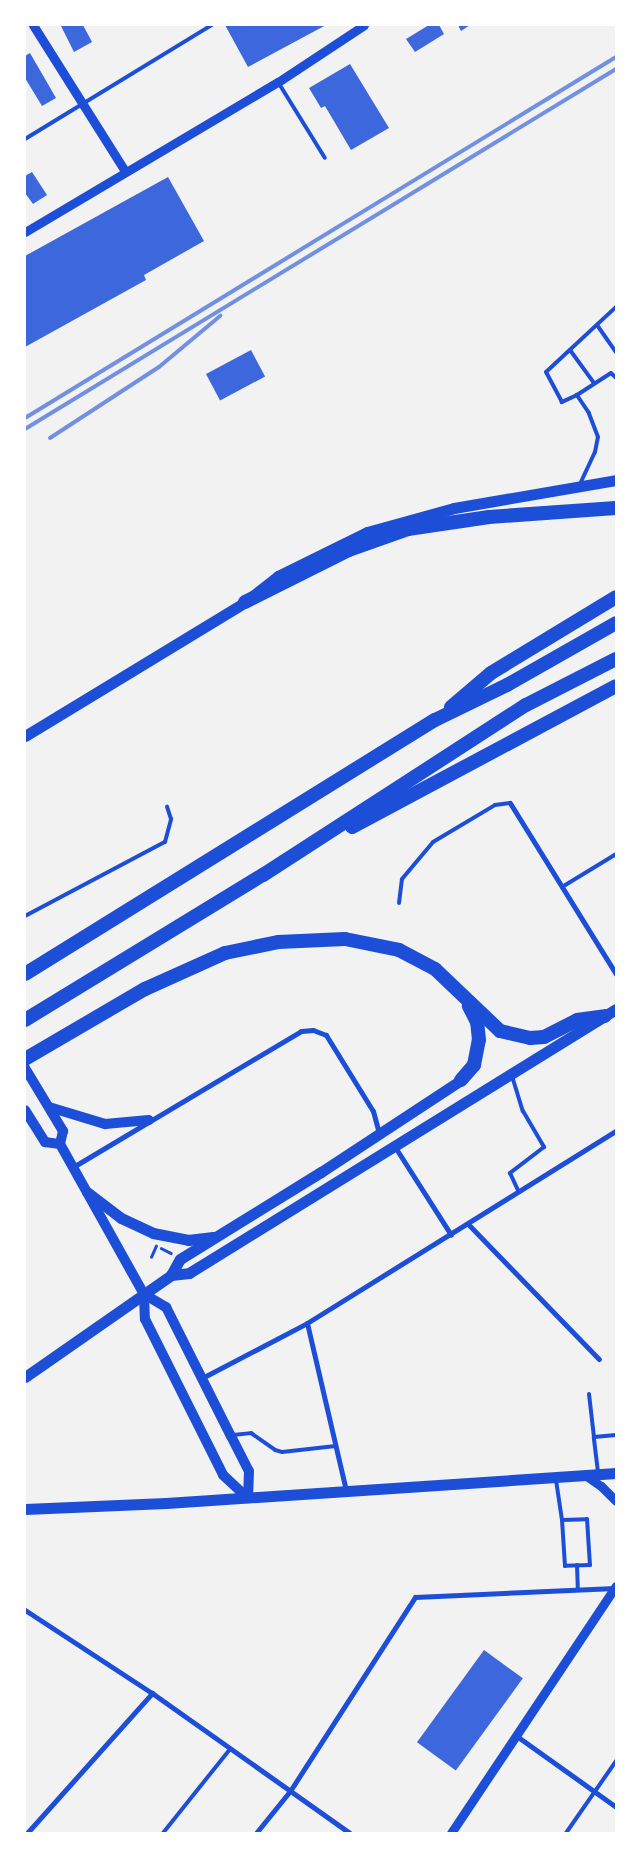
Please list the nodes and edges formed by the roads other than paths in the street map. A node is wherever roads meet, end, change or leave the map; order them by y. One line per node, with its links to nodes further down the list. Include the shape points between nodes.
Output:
1 (33, 25): 5 (street)
2 (212, 25): 5 (lane)
3 (360, 26): 4 (street)
4 (278, 82): 7 (lane); 8 (street)
5 (83, 104): 6 (lane); 8 (street)
6 (25, 139)
7 (324, 158)
8 (125, 171): 9 (street)
9 (25, 232)
10 (616, 308): 11 (lane)
11 (597, 325): 12 (lane); 13 (lane)
12 (570, 350): 17 (lane); 18 (lane, via 546,372 562,402)
13 (616, 352)
14 (616, 369): 15 (lane)
15 (611, 373): 16 (lane); 17 (lane)
16 (616, 378)
17 (594, 383): 18 (lane)
18 (577, 395): 20 (lane, via 589,413 598,437 595,452)
19 (616, 480): 20 (main road)
20 (579, 486): 23 (main road, via 454,508 367,532 278,576)
21 (616, 508): 23 (highway, via 489,517 408,529 349,550)
22 (616, 597): 27 (highway, via 491,673)
23 (245, 602): 28 (main road)
24 (616, 623): 27 (highway, via 507,685)
25 (616, 660): 32 (highway, via 526,705)
26 (616, 686): 32 (highway)
27 (436, 720): 36 (highway)
28 (25, 736)
29 (510, 803): 33 (street); 34 (lane, via 495,805 433,842 402,879)
30 (167, 807): 35 (lane, via 172,819 165,842)
31 (616, 854): 33 (lane)
32 (263, 875): 40 (highway)
33 (562, 887): 37 (street)
34 (398, 903)
35 (25, 916)
36 (25, 974)
37 (616, 974)
38 (466, 998): 39 (highway, via 500,1031 530,1038 544,1037 577,1020); 41 (highway, via 435,969 399,950 345,939 278,942 225,953 145,989); 44 (highway, via 477,1022 479,1040 474,1065)
39 (610, 1012): 43 (main road)
40 (25, 1020)
41 (31, 1056)
42 (25, 1068): 45 (main road)
43 (511, 1074): 51 (main road); 54 (lane, via 517,1084 523,1111 544,1147 510,1173)
44 (461, 1080): 49 (main road)
45 (48, 1107): 47 (main road, via 105,1124); 50 (main road, via 63,1131)
46 (25, 1110): 50 (main road, via 45,1142)
47 (149, 1120): 49 (street, via 284,1040 301,1031 313,1030 326,1035 357,1083 373,1111); 52 (street)
48 (616, 1131): 54 (street)
49 (380, 1134): 57 (main road)
50 (60, 1144): 52 (main road)
51 (395, 1146): 56 (street); 58 (main road, via 189,1273)
52 (73, 1166): 53 (main road)
53 (87, 1192): 57 (main road, via 121,1218 153,1233 188,1240); 59 (main road)
54 (519, 1192): 55 (street)
55 (468, 1224): 56 (street); 61 (street)
56 (451, 1235): 60 (street)
57 (214, 1237): 58 (main road, via 180,1259)
58 (171, 1275): 59 (main road)
59 (144, 1294): 62 (main road); 63 (main road, via 166,1307); 74 (main road, via 145,1319 223,1475)
60 (307, 1323): 63 (street); 68 (street)
61 (600, 1359)
62 (25, 1378)
63 (202, 1378): 66 (main road)
64 (590, 1394): 67 (lane)
65 (616, 1435): 67 (lane)
66 (231, 1436): 68 (lane, via 252,1433 274,1450 282,1452); 74 (main road, via 249,1471)
67 (594, 1437): 70 (lane)
68 (336, 1446): 73 (street)
69 (616, 1473): 70 (main road)
70 (598, 1474): 71 (main road)
71 (585, 1475): 72 (main road); 75 (street)
72 (556, 1477): 73 (main road); 77 (lane)
73 (346, 1492): 74 (main road)
74 (248, 1498): 76 (main road)
75 (616, 1501)
76 (25, 1509)
77 (562, 1520): 78 (lane, via 564,1566); 78 (lane, via 587,1518 590,1565)
78 (577, 1566): 80 (lane)
79 (616, 1587): 80 (street); 83 (street)
80 (578, 1589): 86 (street, via 415,1597)
81 (25, 1610): 82 (street)
82 (152, 1693): 84 (street); 89 (street)
83 (518, 1737): 87 (street); 93 (street)
84 (230, 1749): 86 (street); 90 (lane)
85 (616, 1761): 87 (lane)
86 (290, 1791): 91 (street); 92 (street)
87 (594, 1791): 88 (street); 94 (lane)
88 (616, 1807)
89 (28, 1833)
90 (163, 1833)
91 (256, 1833)
92 (350, 1833)
93 (451, 1833)
94 (566, 1833)

